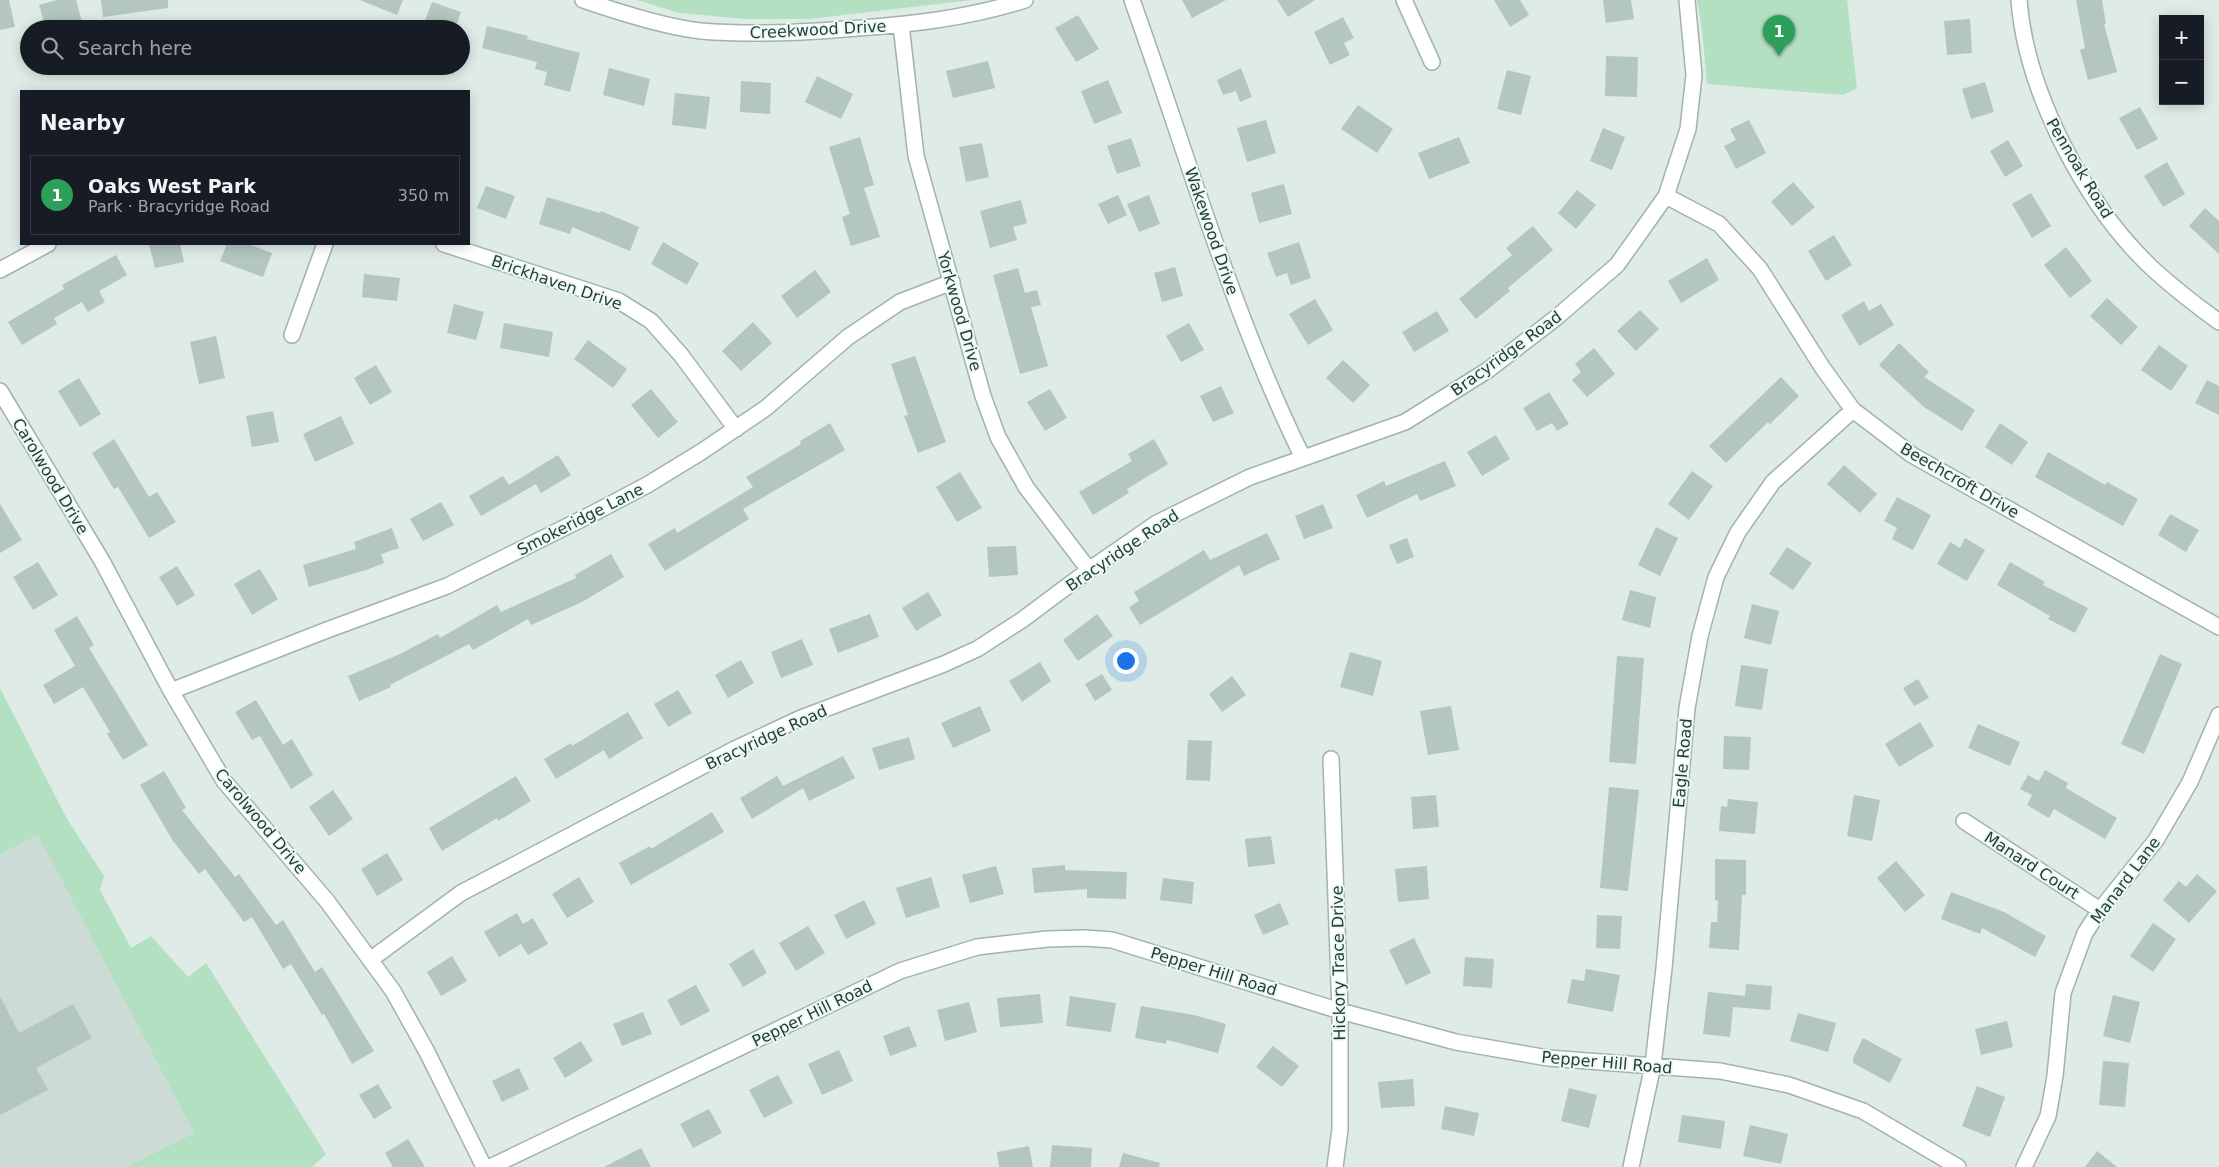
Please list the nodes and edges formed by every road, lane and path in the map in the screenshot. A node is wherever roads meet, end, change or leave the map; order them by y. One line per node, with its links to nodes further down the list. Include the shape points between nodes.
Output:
1 (583, 0): 7 (street, Creekwood Drive, via 627,14 699,30 776,34)
2 (1025, 0): 7 (street, Creekwood Drive, via 988,12)
3 (1132, 0): 20 (street, Wakewood Drive, via 1241,316 1274,398)
4 (1404, 0): 8 (street)
5 (1687, 0): 9 (street, Bracyridge Road, via 1694,75 1688,129)
6 (2019, 0): 15 (street, Pennoak Road, via 2030,59 2046,110 2075,165 2109,219 2153,269)
7 (900, 25): 14 (street, Yorkwood Drive, via 916,156)
8 (1432, 62)
9 (1666, 196): 18 (street, Beechcroft Drive, via 1719,224 1760,269 1822,367); 20 (street, Bracyridge Road, via 1618,265 1488,370 1405,422)
10 (46, 245): 13 (street)
11 (325, 245): 16 (street)
12 (447, 245): 19 (street, Brickhaven Drive, via 619,301 651,321 681,355)
13 (0, 270)
14 (952, 282): 19 (street, Smokeridge Lane, via 900,302 848,337 766,408); 21 (street, Yorkwood Drive, via 983,396 998,437 1026,487)
15 (2219, 322)
16 (292, 335)
17 (0, 391): 23 (street, Carolwood Drive, via 102,561)
18 (1854, 410): 22 (street, Beechcroft Drive, via 1912,455); 30 (street, Eagle Road, via 1773,482 1738,532 1716,577 1700,636 1687,708)
19 (736, 429): 23 (street, Smokeridge Lane, via 647,485 447,586)
20 (1304, 458): 21 (street, Bracyridge Road, via 1250,477 1166,518)
21 (1089, 570): 28 (street, Bracyridge Road, via 977,649 801,718 735,749 461,893)
22 (2219, 627)
23 (171, 691): 28 (street, Carolwood Drive, via 224,781 327,901)
24 (2219, 715): 27 (street, Manard Lane, via 2190,782 2156,840)
25 (1330, 758): 29 (street, Hickory Trace Drive)
26 (1964, 821): 27 (street, Manard Court)
27 (2100, 910): 36 (street, Manard Lane, via 2085,933 2063,993 2048,1116)
28 (370, 960): 31 (street, Carolwood Drive, via 393,990)
29 (1340, 1011): 30 (street, Pepper Hill Road, via 1456,1042 1548,1058); 32 (street, Pepper Hill Road, via 1112,940 1047,939 977,947 900,971); 33 (street, Hickory Trace Drive, via 1340,1129)
30 (1653, 1065): 34 (street, Eagle Road); 35 (street, Pepper Hill Road, via 1720,1071 1789,1085 1863,1111)
31 (484, 1167)
32 (490, 1167)
33 (1335, 1167)
34 (1631, 1167)
35 (1958, 1167)
36 (2024, 1167)

